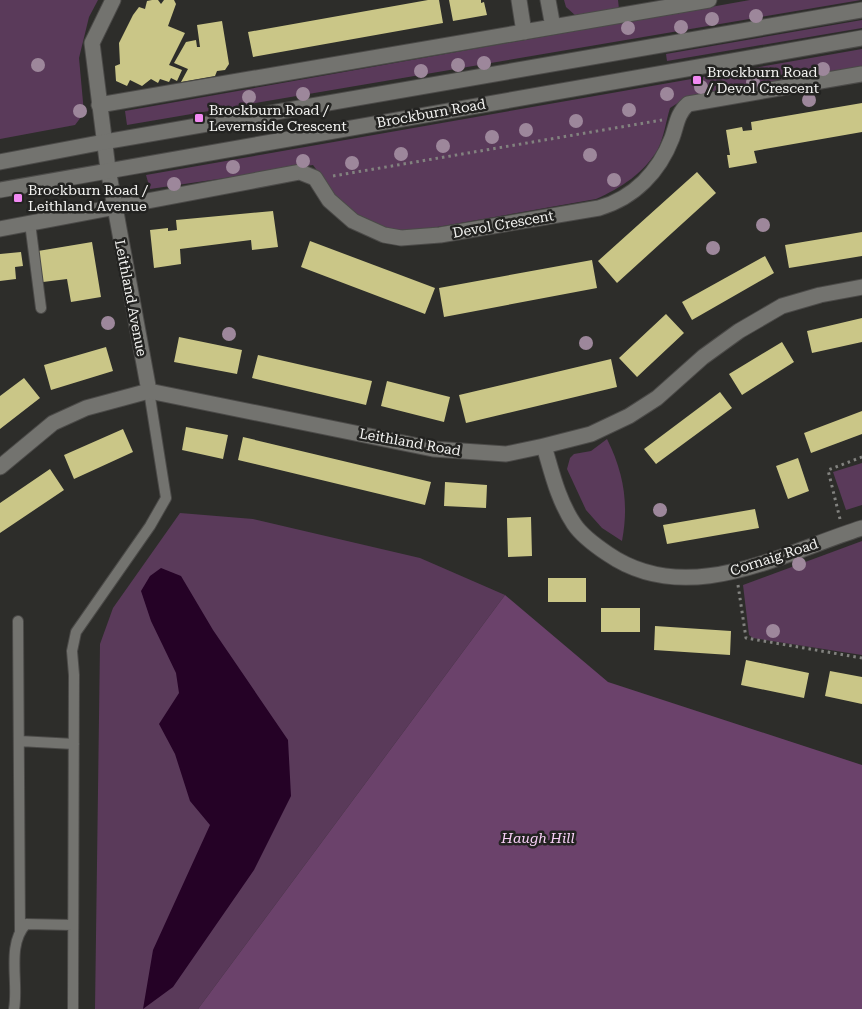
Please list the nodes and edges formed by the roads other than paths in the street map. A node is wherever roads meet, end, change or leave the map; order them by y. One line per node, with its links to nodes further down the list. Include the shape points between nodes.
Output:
1 (113, 0): 12 (street, Leithland Avenue, via 92,44)
2 (519, 0): 7 (street)
3 (548, 0): 6 (street)
4 (709, 0): 6 (street)
5 (862, 10): 9 (street, Brockburn Road)
6 (553, 27): 7 (street)
7 (524, 32): 12 (street)
8 (862, 38): 11 (street, Brockburn Road)
9 (648, 47): 11 (street); 13 (street, Brockburn Road)
10 (862, 74): 17 (street, Devol Crescent, via 688,104 680,111 662,162 623,200 599,208 440,235 402,238 366,229 339,212 308,173 293,173)
11 (652, 75): 15 (street, Brockburn Road)
12 (99, 105): 13 (street, Leithland Avenue)
13 (104, 142): 14 (street, Brockburn Road); 15 (street, Leithland Avenue)
14 (0, 162)
15 (108, 170): 16 (street, Brockburn Road); 17 (street, Leithland Avenue)
16 (0, 190)
17 (114, 206): 18 (street); 22 (street, Leithland Avenue)
18 (30, 223): 19 (street); 21 (lane)
19 (0, 229)
20 (862, 287): 23 (street, Leithland Road, via 782,306 739,331 703,357 657,398 629,416 590,434)
21 (41, 308)
22 (149, 390): 23 (street, Leithland Road, via 433,449 506,454); 24 (street, Leithland Road, via 86,408 53,423); 28 (lane, via 166,498 76,632 72,651)
23 (544, 446): 25 (street, Cornaig Road, via 557,491 574,525 593,544 618,561 657,574 694,578 735,571)
24 (0, 467)
25 (862, 528)
26 (18, 622): 27 (lane)
27 (19, 741): 28 (lane); 30 (lane)
28 (74, 744): 29 (lane)
29 (73, 925): 30 (lane, via 26,924); 32 (lane)
30 (20, 930): 31 (lane, via 16,946)
31 (14, 1009)
32 (73, 1009)

